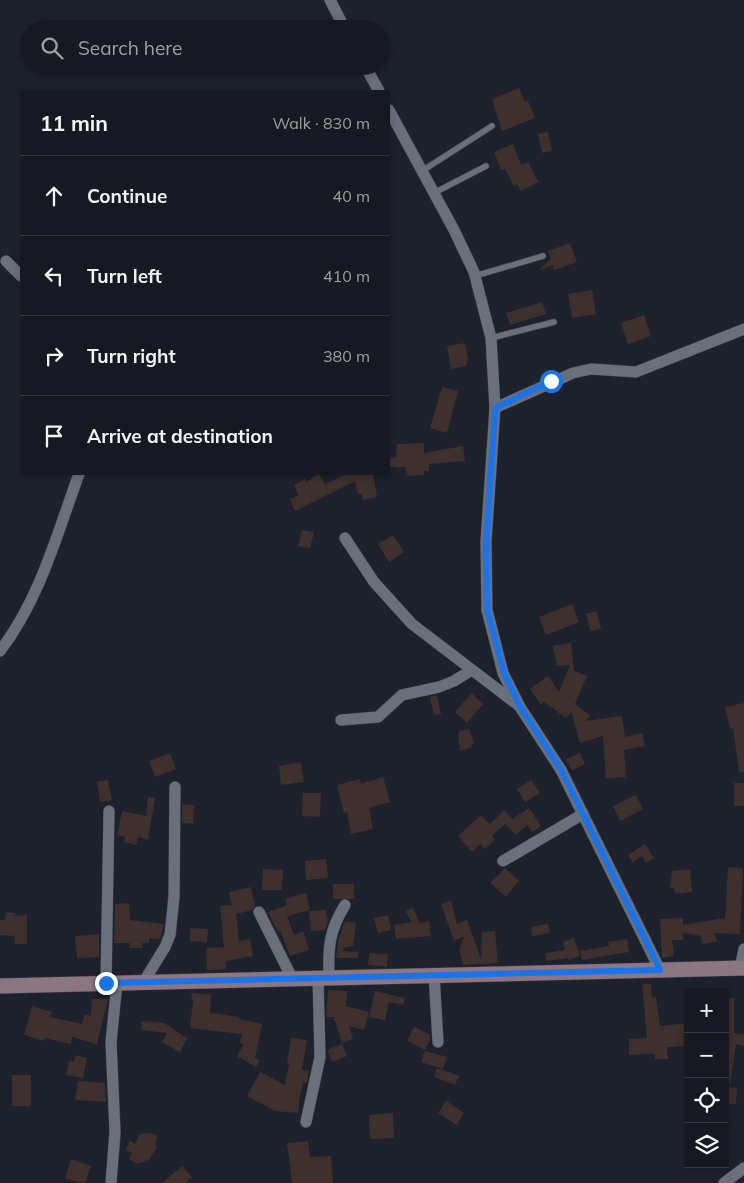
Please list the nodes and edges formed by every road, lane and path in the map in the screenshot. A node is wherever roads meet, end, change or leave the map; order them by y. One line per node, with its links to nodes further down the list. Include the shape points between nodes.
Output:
1 (330, 0): 2 (street)
2 (340, 20)
3 (370, 75): 4 (street)
4 (378, 90)
5 (390, 112): 8 (street)
6 (492, 126): 8 (lane)
7 (486, 166): 9 (lane)
8 (422, 171): 9 (street)
9 (434, 193): 13 (street)
10 (543, 256): 13 (lane)
11 (2, 261): 12 (street)
12 (20, 275)
13 (475, 276): 16 (street)
14 (554, 322): 16 (lane)
15 (744, 329): 17 (street, via 636,372 591,370 573,374)
16 (491, 338): 17 (street)
17 (495, 408): 22 (street, via 486,542 487,610 504,673)
18 (79, 475): 20 (street, via 28,609)
19 (345, 538): 21 (street, via 374,582 412,624)
20 (0, 651)
21 (470, 671): 22 (street); 23 (street, via 454,682 402,694 378,717)
22 (520, 707): 26 (street, via 561,770)
23 (341, 720)
24 (175, 787): 37 (street, via 174,896 170,935)
25 (109, 811): 36 (street)
26 (583, 814): 27 (street); 32 (street)
27 (504, 861)
28 (345, 905): 34 (street, via 332,930)
29 (259, 912): 35 (street)
30 (744, 949): 31 (street)
31 (742, 968): 32 (main road)
32 (660, 970): 33 (main road)
33 (434, 974): 34 (main road); 39 (street)
34 (324, 977): 35 (main road); 40 (street, via 320,1057)
35 (292, 978): 37 (main road)
36 (112, 983): 37 (main road); 38 (main road); 42 (street, via 115,1132)
37 (143, 983)
38 (0, 986)
39 (438, 1042)
40 (306, 1122)
41 (744, 1168): 43 (street)
42 (111, 1183)
43 (724, 1183)

